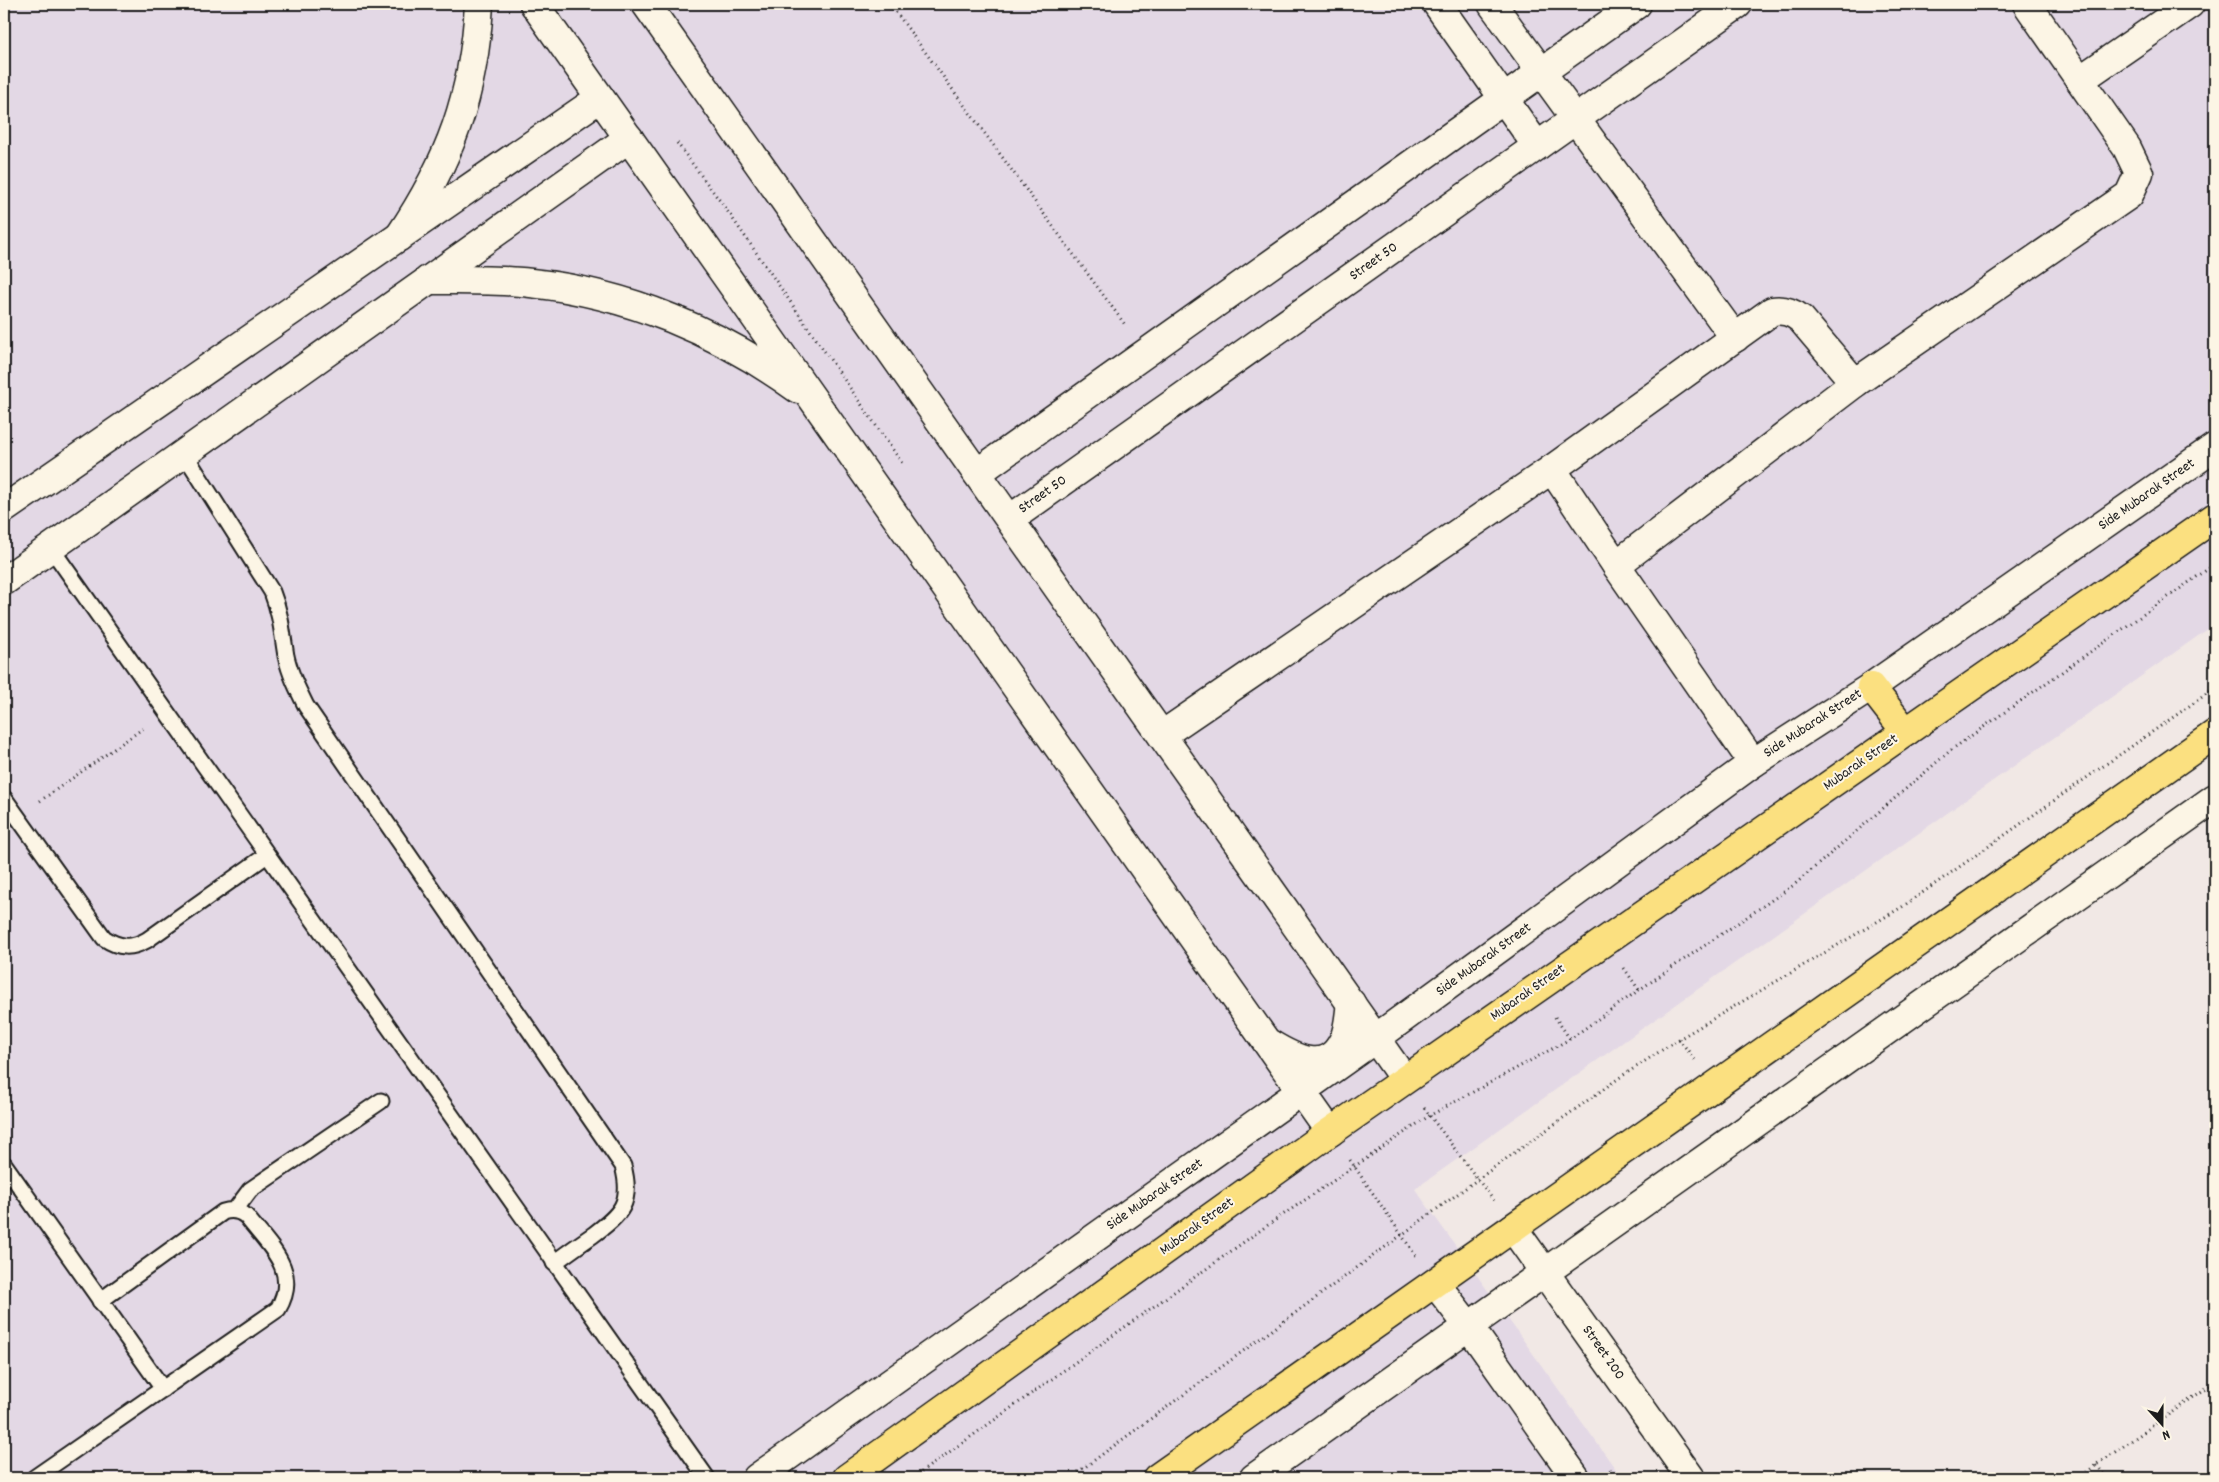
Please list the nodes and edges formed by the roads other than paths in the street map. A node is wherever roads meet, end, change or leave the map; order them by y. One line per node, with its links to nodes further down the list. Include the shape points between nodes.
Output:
1 (479, 4): 17 (main road, via 470,83 458,124 443,163)
2 (534, 4): 13 (main road)
3 (646, 4): 25 (main road)
4 (1437, 4): 12 (main road)
5 (1492, 4): 10 (main road)
6 (1636, 4): 10 (main road)
7 (1738, 4): 14 (main road, Street 50)
8 (2027, 4): 11 (main road)
9 (2190, 4): 11 (main road)
10 (1540, 71): 12 (main road); 14 (main road)
11 (2080, 80): 20 (main road, via 2127,148 2139,173 2129,195)
12 (1503, 97): 16 (main road); 25 (main road)
13 (600, 98): 15 (main road); 17 (main road)
14 (1574, 120): 16 (main road, Street 50); 19 (main road)
15 (629, 138): 18 (main road); 21 (main road)
16 (1537, 146): 28 (main road, Street 50)
17 (399, 237): 26 (main road)
18 (428, 280): 21 (main road, via 532,283 633,304 728,344); 23 (main road)
19 (1735, 338): 20 (main road, via 1772,311 1794,313); 24 (main road)
20 (1855, 384): 30 (main road)
21 (814, 401): 42 (main road)
22 (2215, 447): 32 (main road, Side Mubarak Street)
23 (184, 453): 29 (main road); 50 (lane, via 272,592 280,612 286,656 306,706 623,1166 626,1194 615,1219)
24 (1552, 469): 30 (main road); 35 (main road)
25 (977, 473): 28 (main road)
26 (4, 509)
27 (2215, 517): 33 (main road, Mubarak Street)
28 (1010, 519): 35 (main road)
29 (50, 548): 31 (main road); 39 (lane)
30 (1616, 565): 36 (main road)
31 (4, 581)
32 (1871, 687): 33 (main road); 36 (main road, Side Mubarak Street)
33 (1906, 732): 43 (main road, Mubarak Street)
34 (2215, 734): 49 (main road)
35 (1162, 735): 40 (main road)
36 (1753, 763): 41 (main road, Side Mubarak Street)
37 (4, 798): 39 (lane, via 104,938 114,945 137,946)
38 (2215, 798): 51 (main road)
39 (267, 855): 50 (lane)
40 (1351, 1003): 41 (main road); 42 (main road, via 1343,1042 1325,1058 1314,1062 1301,1061)
41 (1376, 1038): 43 (main road); 44 (main road, Side Mubarak Street)
42 (1266, 1042): 44 (main road)
43 (1404, 1079): 46 (main road, Mubarak Street)
44 (1301, 1091): 46 (main road); 58 (main road, Side Mubarak Street)
45 (381, 1101): 48 (lane, via 250,1190)
46 (1330, 1132): 59 (main road, Mubarak Street)
47 (4, 1164): 53 (lane)
48 (235, 1210): 53 (lane, via 223,1212); 55 (lane, via 246,1216 284,1268 287,1281 283,1300 278,1309)
49 (1514, 1228): 51 (main road, Street 200); 52 (main road)
50 (554, 1263): 57 (lane)
51 (1545, 1272): 54 (main road); 63 (main road, Street 200)
52 (1435, 1283): 54 (main road); 60 (main road)
53 (100, 1301): 55 (lane)
54 (1470, 1328): 61 (main road); 62 (main road)
55 (163, 1389): 56 (lane)
56 (34, 1478)
57 (707, 1478)
58 (757, 1478)
59 (848, 1478)
60 (1157, 1478)
61 (1254, 1478)
62 (1576, 1478)
63 (1691, 1478)

